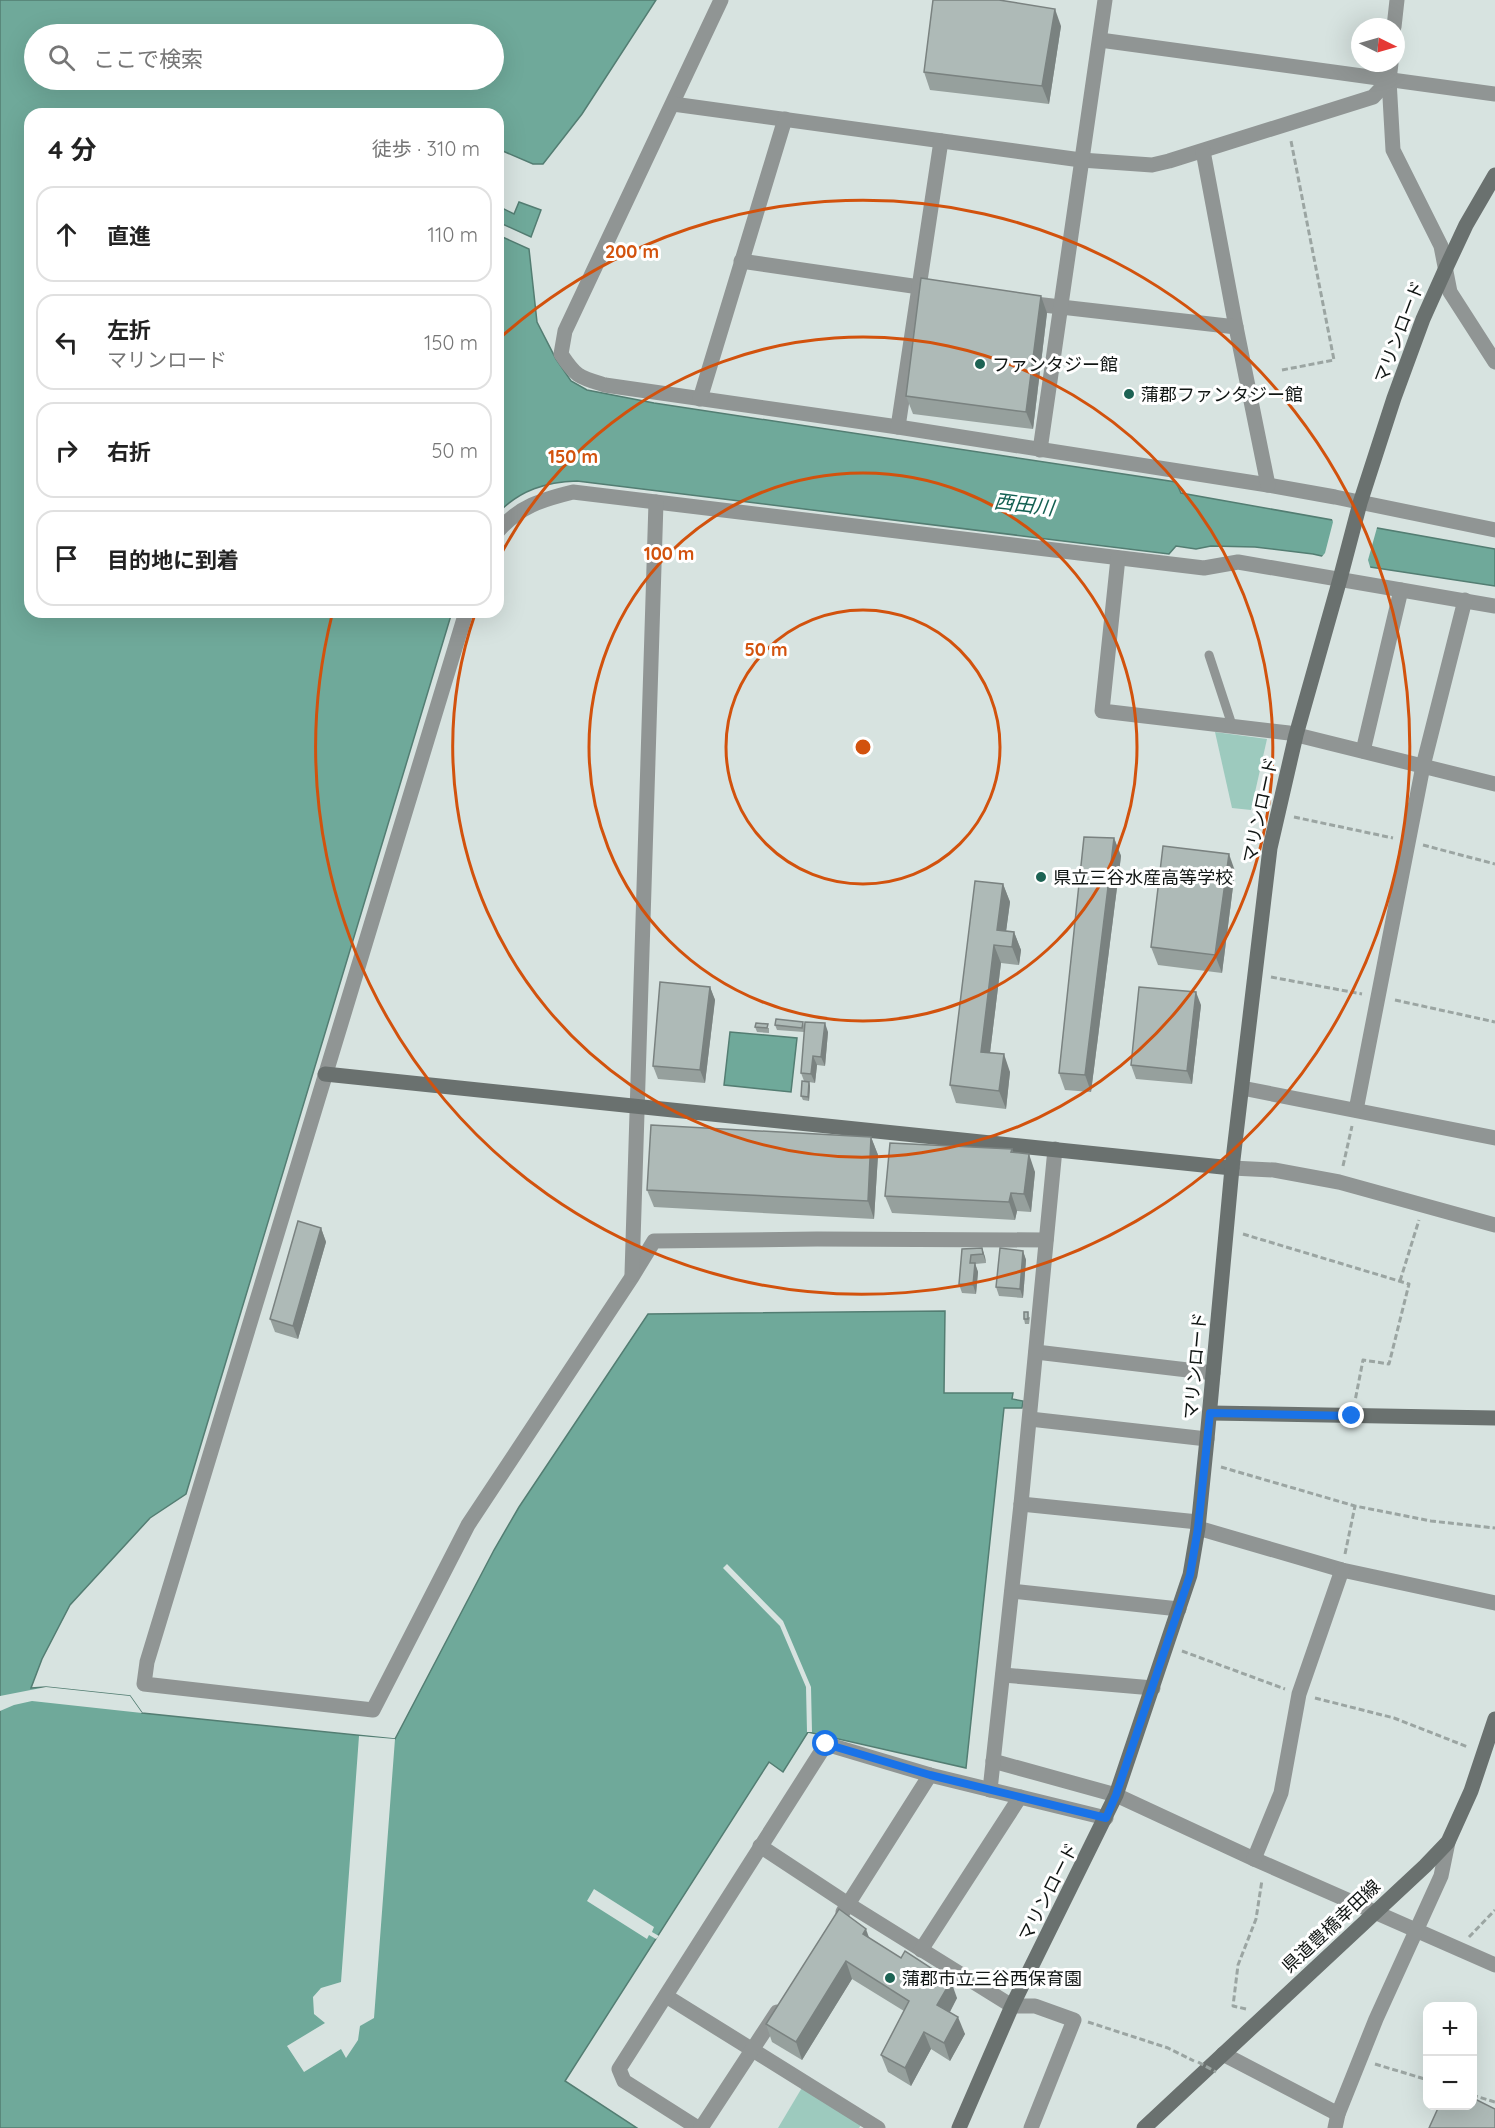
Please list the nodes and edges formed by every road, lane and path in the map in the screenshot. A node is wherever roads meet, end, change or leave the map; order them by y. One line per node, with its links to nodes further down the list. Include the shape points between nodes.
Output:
1 (721, 0): 9 (street)
2 (1105, 0): 5 (street)
3 (1397, 0): 4 (street)
4 (1395, 18)
5 (1100, 40): 7 (street); 14 (street)
6 (1390, 72): 7 (street)
7 (1389, 80): 8 (street); 11 (street, via 1373,97); 17 (street, via 1392,150 1441,246)
8 (1495, 94)
9 (673, 104): 10 (street); 25 (street, via 565,330 561,354 573,372 587,380)
10 (785, 119): 12 (street); 16 (street)
11 (1288, 124): 13 (street); 24 (path, via 1334,360)
12 (941, 141): 14 (street); 18 (street)
13 (1203, 151): 14 (street, via 1152,165); 22 (street)
14 (1081, 160): 21 (street)
15 (1495, 175): 17 (street, マリンロード)
16 (741, 261): 18 (street); 25 (street)
17 (1444, 270): 23 (street, via 1450,292); 30 (street, マリンロード, via 1422,319)
18 (918, 287): 19 (street); 26 (street)
19 (954, 292)
20 (1012, 301): 21 (street)
21 (1060, 308): 22 (street); 27 (street)
22 (1236, 327): 28 (street)
23 (1495, 362)
24 (1282, 370)
25 (700, 399): 26 (street)
26 (898, 427): 27 (street)
27 (1040, 450): 28 (street)
28 (1268, 485): 30 (street)
29 (656, 502): 31 (street, via 573,492 539,500); 33 (street); 50 (street)
30 (1359, 506): 32 (street); 34 (street, マリンロード)
31 (504, 525)
32 (1495, 530)
33 (1118, 558): 34 (street, via 1204,568 1238,562); 40 (street, via 1101,711)
34 (1341, 575): 35 (street); 41 (street, マリンロード)
35 (1401, 590): 36 (street); 42 (street)
36 (1465, 600): 37 (street); 43 (street)
37 (1495, 606)
38 (464, 618): 48 (street)
39 (1209, 654): 40 (lane)
40 (1232, 725): 41 (street)
41 (1296, 735): 42 (street); 45 (street, マリンロード)
42 (1363, 751): 43 (street)
43 (1423, 766): 44 (street); 46 (street)
44 (1495, 784)
45 (1278, 814): 46 (path); 49 (street, マリンロード, via 1270,848)
46 (1409, 842): 47 (path); 51 (street)
47 (1495, 864)
48 (325, 1074): 50 (street); 60 (street, via 147,1662 144,1684 373,1710 468,1525)
49 (1242, 1088): 51 (street); 54 (street, マリンロード)
50 (637, 1108): 53 (street); 60 (street)
51 (1356, 1110): 52 (street); 55 (path)
52 (1495, 1138)
53 (1055, 1149): 54 (street); 59 (street)
54 (1232, 1168): 55 (street, via 1274,1170); 58 (street, マリンロード)
55 (1339, 1182): 56 (street)
56 (1424, 1204): 57 (street); 61 (path)
57 (1495, 1225)
58 (1227, 1229): 61 (path); 63 (street, マリンロード)
59 (1046, 1240): 60 (street, via 654,1241); 62 (street)
60 (632, 1277)
61 (1400, 1281): 65 (path, via 1409,1284 1389,1364 1364,1360)
62 (1036, 1352): 63 (street); 67 (street)
63 (1213, 1373): 64 (street, マリンロード)
64 (1210, 1413): 65 (street); 68 (street, マリンロード)
65 (1352, 1416): 66 (street)
66 (1495, 1418)
67 (1029, 1419): 68 (street); 70 (street)
68 (1208, 1440): 69 (street, マリンロード)
69 (1205, 1463): 71 (path); 72 (street, マリンロード)
70 (1021, 1504): 72 (street); 75 (street)
71 (1355, 1506): 73 (path, via 1431,1521); 74 (path)
72 (1198, 1525): 74 (street); 77 (street, マリンロード, via 1190,1575)
73 (1495, 1528)
74 (1342, 1570): 76 (street); 81 (street)
75 (1012, 1591): 77 (street); 79 (street)
76 (1495, 1603)
77 (1179, 1609): 78 (street, マリンロード)
78 (1167, 1646): 80 (street, マリンロード); 81 (path)
79 (1003, 1675): 80 (street); 84 (street)
80 (1152, 1688): 87 (street, マリンロード)
81 (1299, 1694): 83 (path, via 1394,1718); 92 (street, via 1281,1793)
82 (1495, 1719): 83 (street, 県道豊橋幸田線)
83 (1484, 1753): 90 (street, 県道豊橋幸田線, via 1472,1791)
84 (993, 1761): 86 (street); 87 (street)
85 (930, 1775): 86 (street); 91 (street, via 826,1744); 93 (street)
86 (990, 1790): 88 (street)
87 (1116, 1795): 89 (street, マリンロード); 92 (street)
88 (1020, 1797): 89 (street); 99 (street)
89 (1106, 1818): 103 (street, マリンロード)
90 (1448, 1842): 95 (street, 県道豊橋幸田線); 97 (street, via 1441,1876)
91 (760, 1846): 93 (street); 101 (street)
92 (1259, 1861): 95 (street); 104 (path, via 1256,1919 1238,1965 1233,2006)
93 (848, 1904): 96 (street); 99 (street)
94 (1495, 1910): 98 (path)
95 (1375, 1912): 97 (street); 104 (street, 県道豊橋幸田線)
96 (835, 1924)
97 (1417, 1931): 98 (street); 108 (street)
98 (1458, 1948): 100 (street)
99 (921, 1950): 103 (street)
100 (1495, 1965)
101 (666, 1996): 106 (street); 115 (street, via 619,2069 624,2081)
102 (784, 2002): 106 (street)
103 (1012, 2006): 105 (street, via 1035,2007); 116 (street, マリンロード)
104 (1265, 2014): 107 (street, 県道豊橋幸田線)
105 (1074, 2020): 109 (path, bridge, via 1168,2048); 117 (street)
106 (752, 2051): 114 (street); 115 (street)
107 (1223, 2054): 113 (street); 118 (street, 県道豊橋幸田線)
108 (1360, 2059): 110 (path); 113 (street)
109 (1216, 2072)
110 (1423, 2078)
111 (1477, 2096): 112 (path)
112 (1495, 2102)
113 (1337, 2121)
114 (869, 2126)
115 (700, 2128)
116 (959, 2128)
117 (1031, 2128)
118 (1144, 2128)

